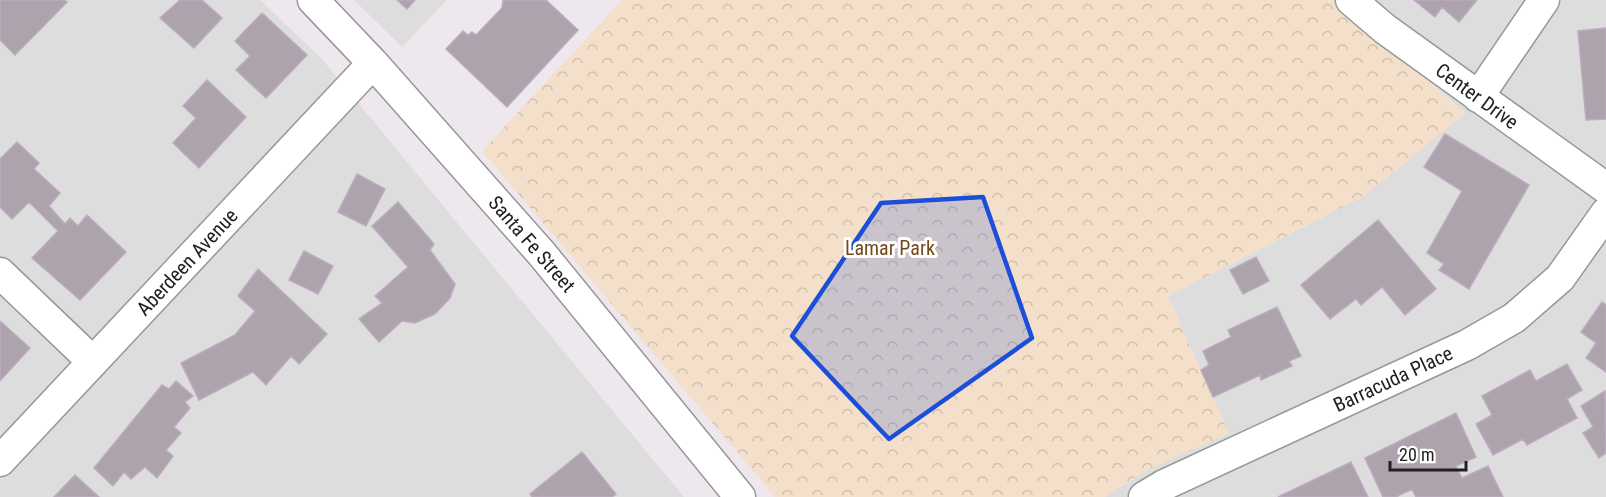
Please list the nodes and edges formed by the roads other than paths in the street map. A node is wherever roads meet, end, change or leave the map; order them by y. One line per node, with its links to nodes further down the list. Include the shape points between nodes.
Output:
1 (313, 0): 4 (street, Santa Fe Street)
2 (1351, 0): 5 (street, Center Drive)
3 (1544, 0): 5 (street)
4 (373, 63): 9 (street, Aberdeen Avenue); 11 (street, Santa Fe Street, via 542,254)
5 (1478, 98): 6 (street, Center Drive)
6 (1606, 188)
7 (1606, 213): 12 (street, Barracuda Place, via 1560,278 1514,318 1467,345)
8 (0, 273): 9 (street)
9 (93, 362): 10 (street, Aberdeen Avenue)
10 (0, 461)
11 (740, 497)
12 (1144, 497)

